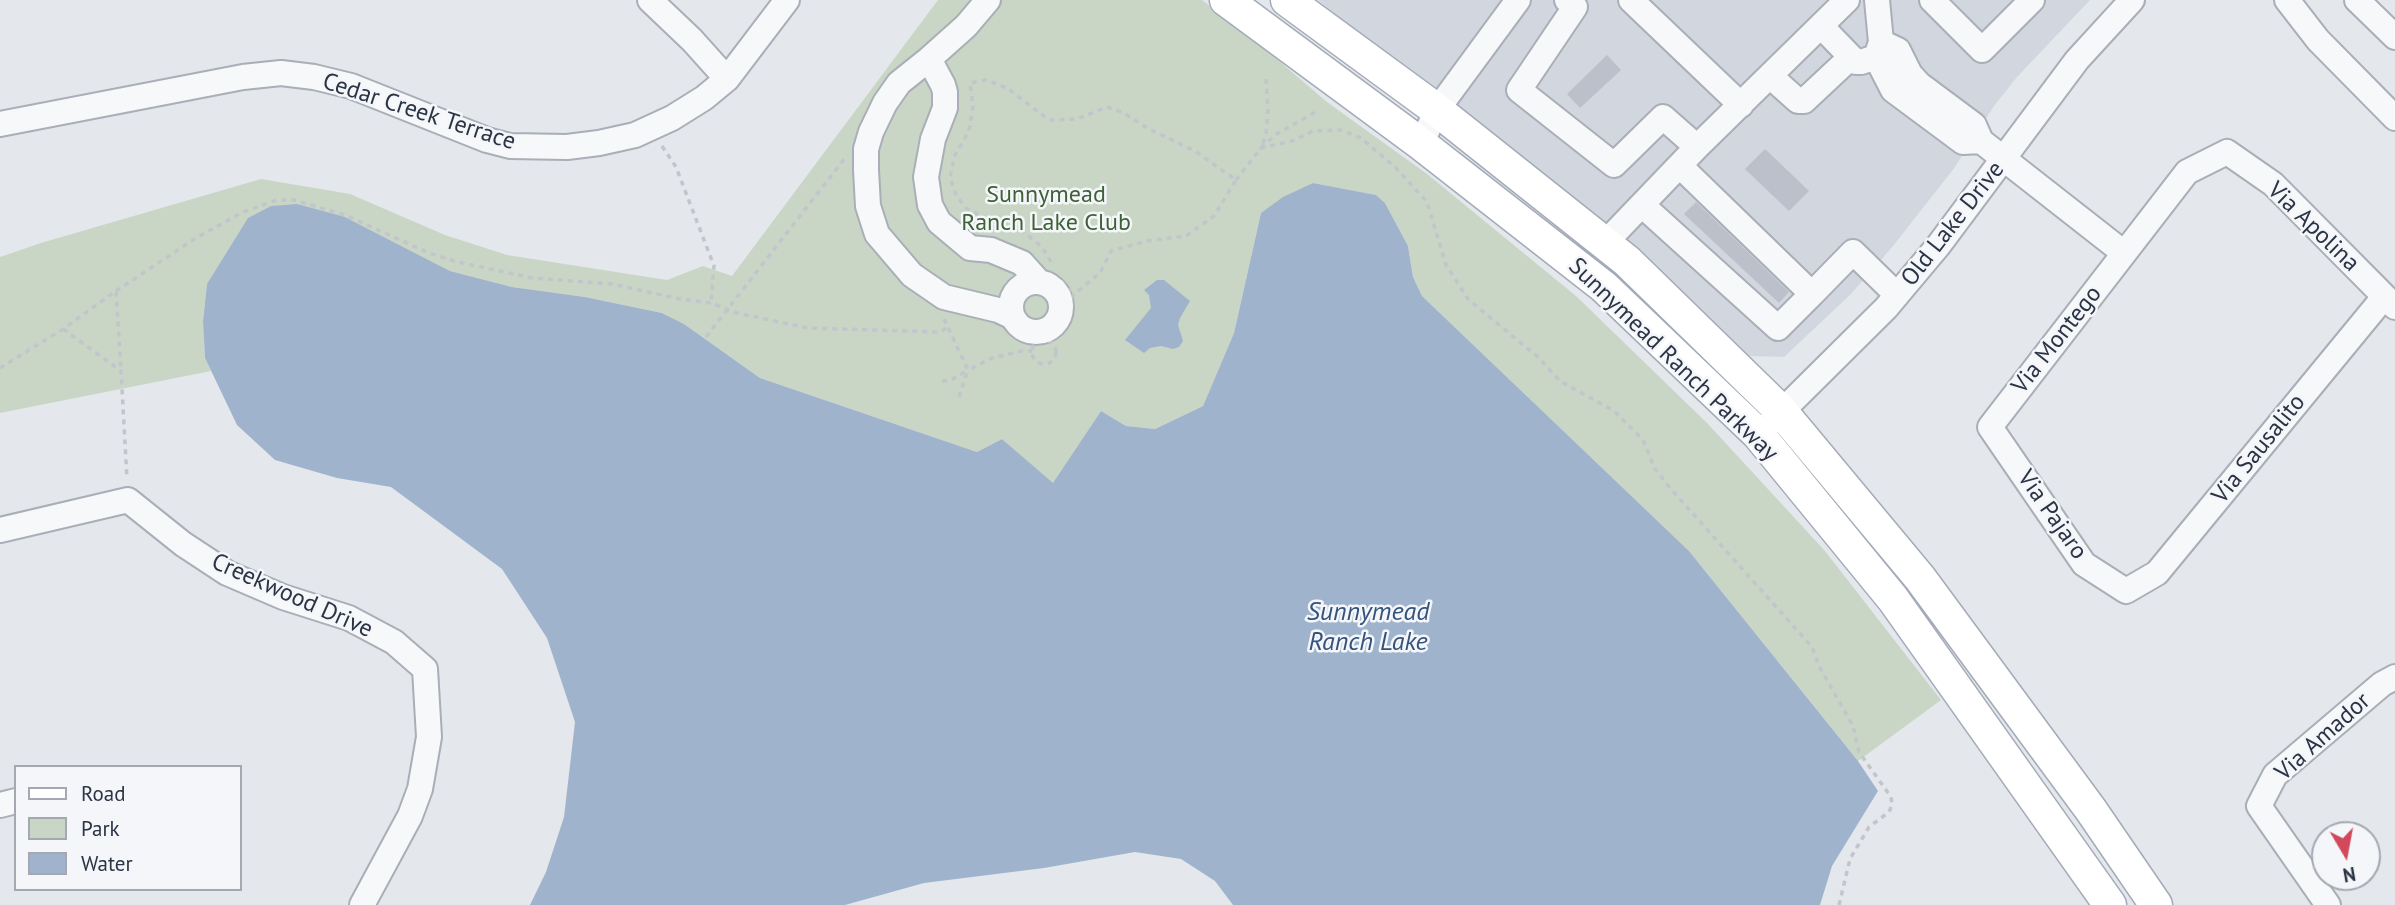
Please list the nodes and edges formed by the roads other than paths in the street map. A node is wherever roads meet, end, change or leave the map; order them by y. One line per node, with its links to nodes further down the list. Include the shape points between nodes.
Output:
1 (650, 0): 22 (street)
2 (787, 0): 22 (street, Cedar Creek Terrace)
3 (988, 0): 20 (street)
4 (1226, 0): 27 (main road, Sunnymead Ranch Parkway)
5 (1287, 0): 24 (main road, Sunnymead Ranch Parkway)
6 (1518, 0): 24 (street)
7 (1567, 0): 28 (street, via 1575,7 1519,90 1614,165 1663,117)
8 (1632, 0): 23 (street)
9 (1847, 0): 16 (street)
10 (1877, 0): 18 (street)
11 (1932, 0): 12 (street, via 1982,50)
12 (2032, 0)
13 (2132, 0): 30 (street, Old Lake Drive, via 2077,60)
14 (2287, 0): 25 (street, via 2318,40)
15 (2357, 0): 17 (street)
16 (1821, 26): 19 (street); 21 (street)
17 (2395, 37)
18 (1878, 49): 19 (street, via 1856,62); 30 (street, via 1898,50 1919,84 1974,125 1980,141)
19 (1851, 57): 21 (street, via 1804,101 1798,101)
20 (929, 60): 35 (street, via 945,92 926,177 930,205 939,222 970,248 991,250); 39 (street, via 899,83 884,103 869,141 868,206 877,234 912,275 944,297)
21 (1770, 76): 23 (street)
22 (727, 79): 26 (street, Cedar Creek Terrace, via 672,118 635,135 568,147 510,146 351,86 281,73)
23 (1741, 105): 28 (street)
24 (1437, 110): 27 (street); 33 (main road, Sunnymead Ranch Parkway)
25 (2395, 118)
26 (0, 124)
27 (1421, 144): 42 (main road, Sunnymead Ranch Parkway, via 1604,287)
28 (1698, 147): 31 (street)
29 (2227, 152): 34 (street, Via Montego, via 2187,172); 38 (street, Via Apolina, via 2273,184)
30 (2004, 158): 34 (street); 37 (street, Old Lake Drive)
31 (1680, 166): 32 (street); 36 (street)
32 (1642, 205): 33 (street); 36 (street, via 1778,328)
33 (1605, 243): 40 (main road, Sunnymead Ranch Parkway)
34 (2124, 253): 41 (street, Via Montego)
35 (1048, 273): 39 (street, via 1018,289 1012,302); 39 (street, via 1047,284 1061,305 1056,321 1042,331 1033,331)
36 (1812, 294): 37 (street, via 1853,252)
37 (1897, 295): 40 (street, Old Lake Drive)
38 (2390, 302): 44 (street, Via Sausalito, via 2157,573)
39 (1013, 317)
40 (1781, 411): 42 (street, Old Lake Drive); 48 (main road, Sunnymead Ranch Parkway, via 1920,578)
41 (1990, 427): 44 (street, Via Pajaro, via 2084,564)
42 (1758, 434): 47 (main road, Sunnymead Ranch Parkway, via 1893,599)
43 (0, 530): 46 (street, Creekwood Drive, via 128,500 227,573 349,618 394,642 425,669 429,737 420,789)
44 (2126, 591)
45 (2395, 677): 49 (street, Via Amador, via 2275,775 2259,806)
46 (362, 905)
47 (2110, 905)
48 (2156, 905)
49 (2328, 905)

